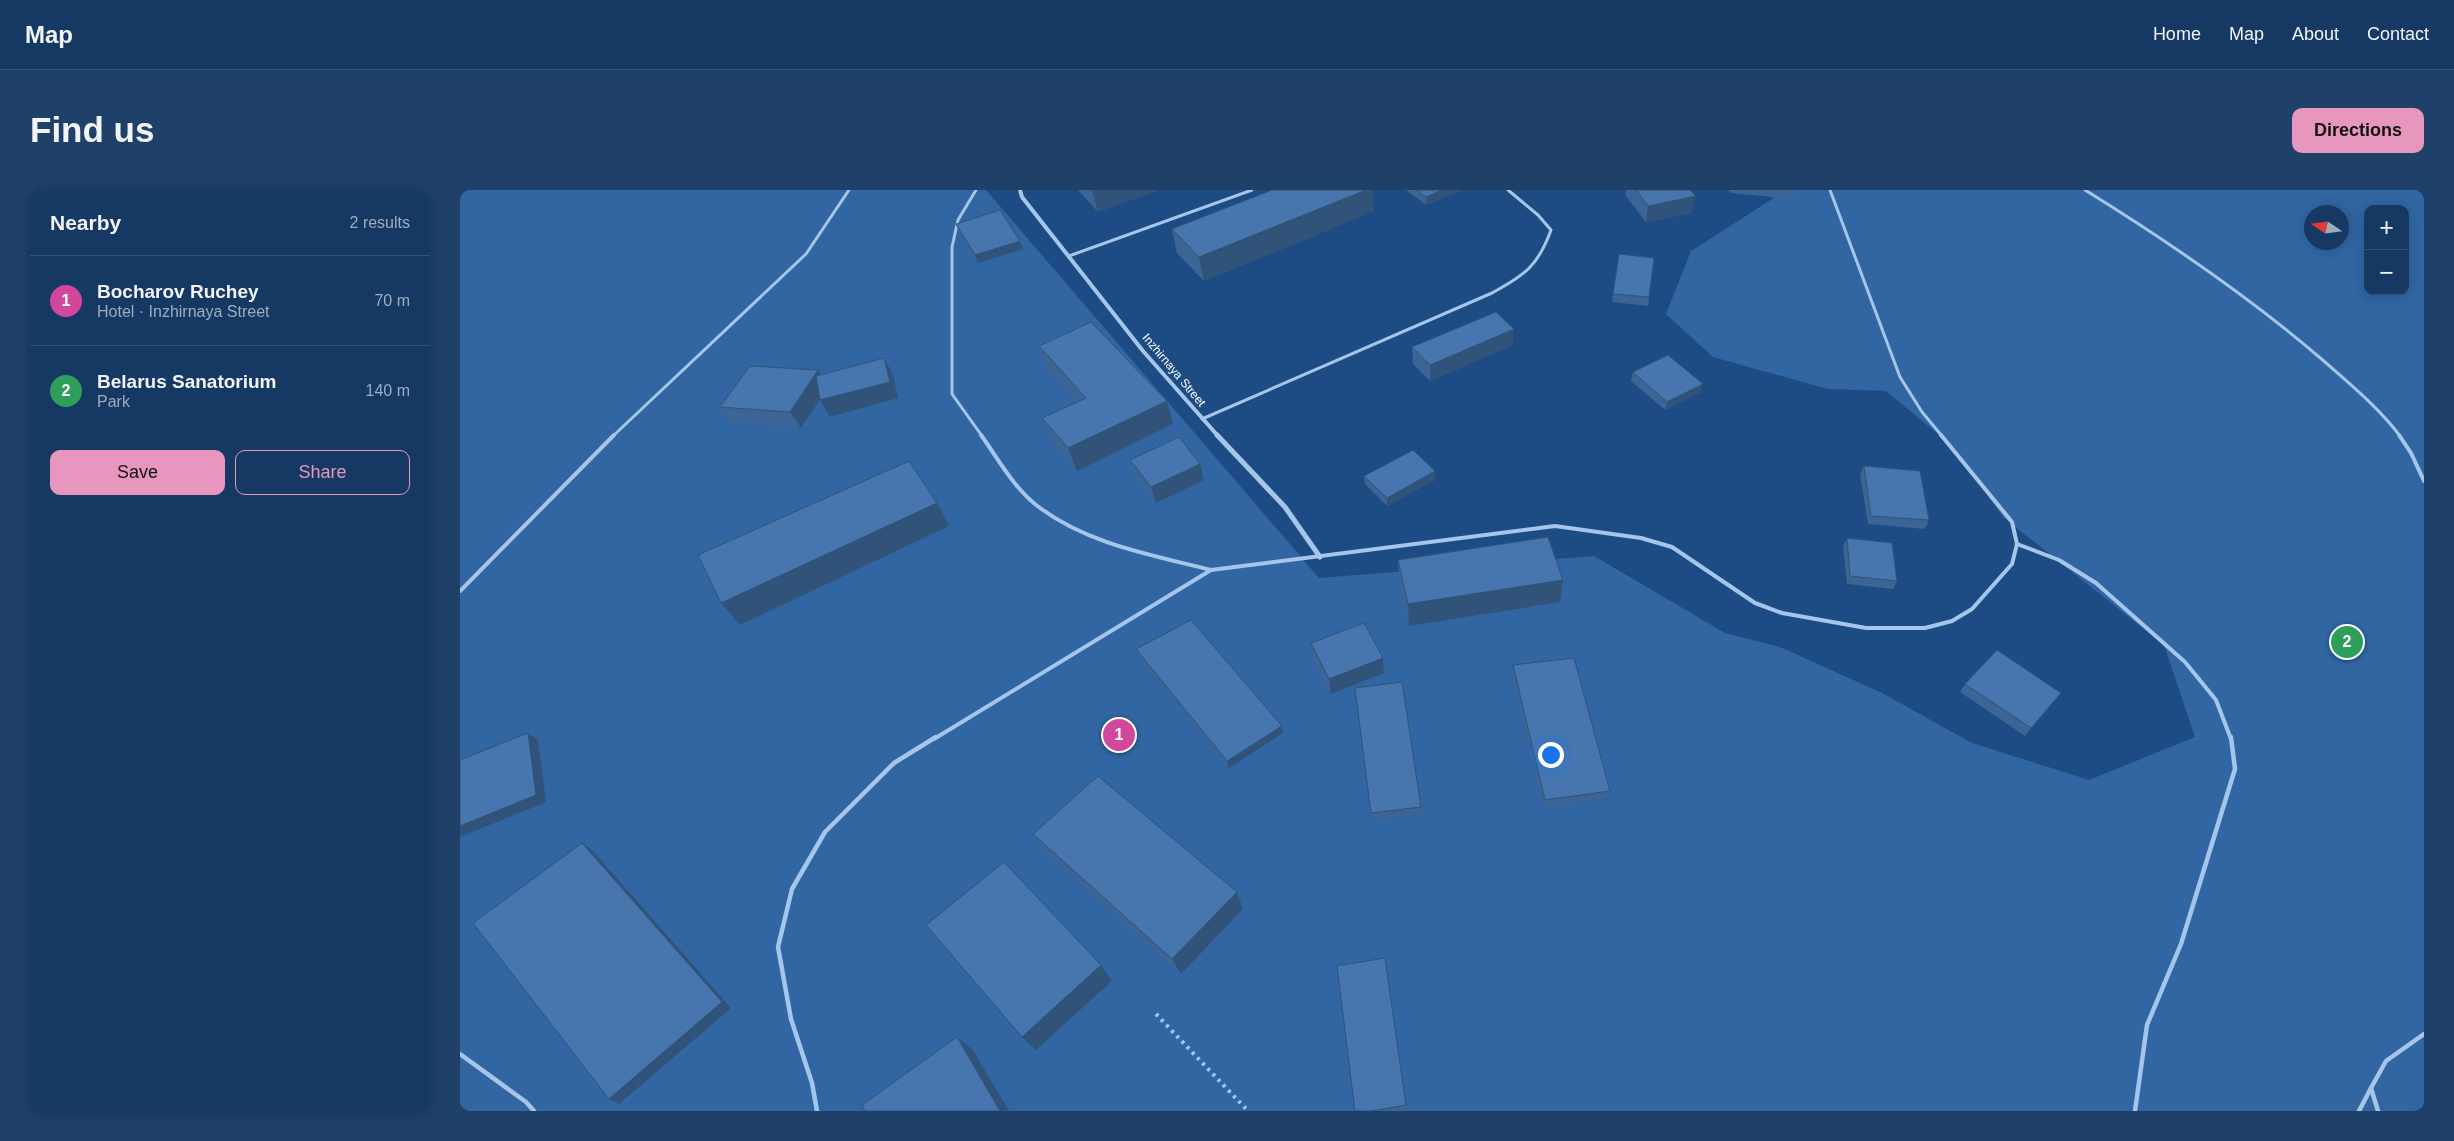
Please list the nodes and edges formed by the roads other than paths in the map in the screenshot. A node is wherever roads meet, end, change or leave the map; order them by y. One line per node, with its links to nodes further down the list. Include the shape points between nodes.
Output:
1 (850, 190): 14 (lane, via 806,254 626,423)
2 (976, 190): 13 (lane, via 958,220 952,247 952,394 1017,486 1040,508 1079,531 1120,547)
3 (1020, 190): 8 (street, Inzhirnaya Street, via 1022,197)
4 (1252, 190): 8 (lane)
5 (1508, 190): 9 (lane, via 1538,215 1550,230 1542,256 1526,274 1492,293)
6 (1830, 190): 11 (lane, via 1900,377 1922,412 2012,522)
7 (2085, 190): 10 (lane, via 2207,268 2288,329 2372,404 2406,444)
8 (1069, 256): 9 (street, Inzhirnaya Street, via 1143,351)
9 (1202, 419): 12 (street, Inzhirnaya Street, via 1285,507)
10 (2424, 481)
11 (2017, 544): 12 (lane, via 2012,564 1972,609 1952,622 1925,628 1866,628 1782,613 1755,603 1672,547 1596,530 1555,526); 20 (lane, via 2059,560 2096,583 2185,662 2216,700 2230,732 2235,769 2181,944 2147,1025)
12 (1320, 557): 13 (lane)
13 (1211, 570): 19 (lane, via 894,763 825,832 792,889 778,948 791,1019 812,1083)
14 (460, 591)
15 (2424, 1034): 17 (lane, via 2386,1061)
16 (460, 1054): 18 (lane)
17 (2371, 1088): 21 (lane); 22 (lane)
18 (534, 1111)
19 (817, 1111)
20 (2135, 1111)
21 (2359, 1111)
22 (2378, 1111)

